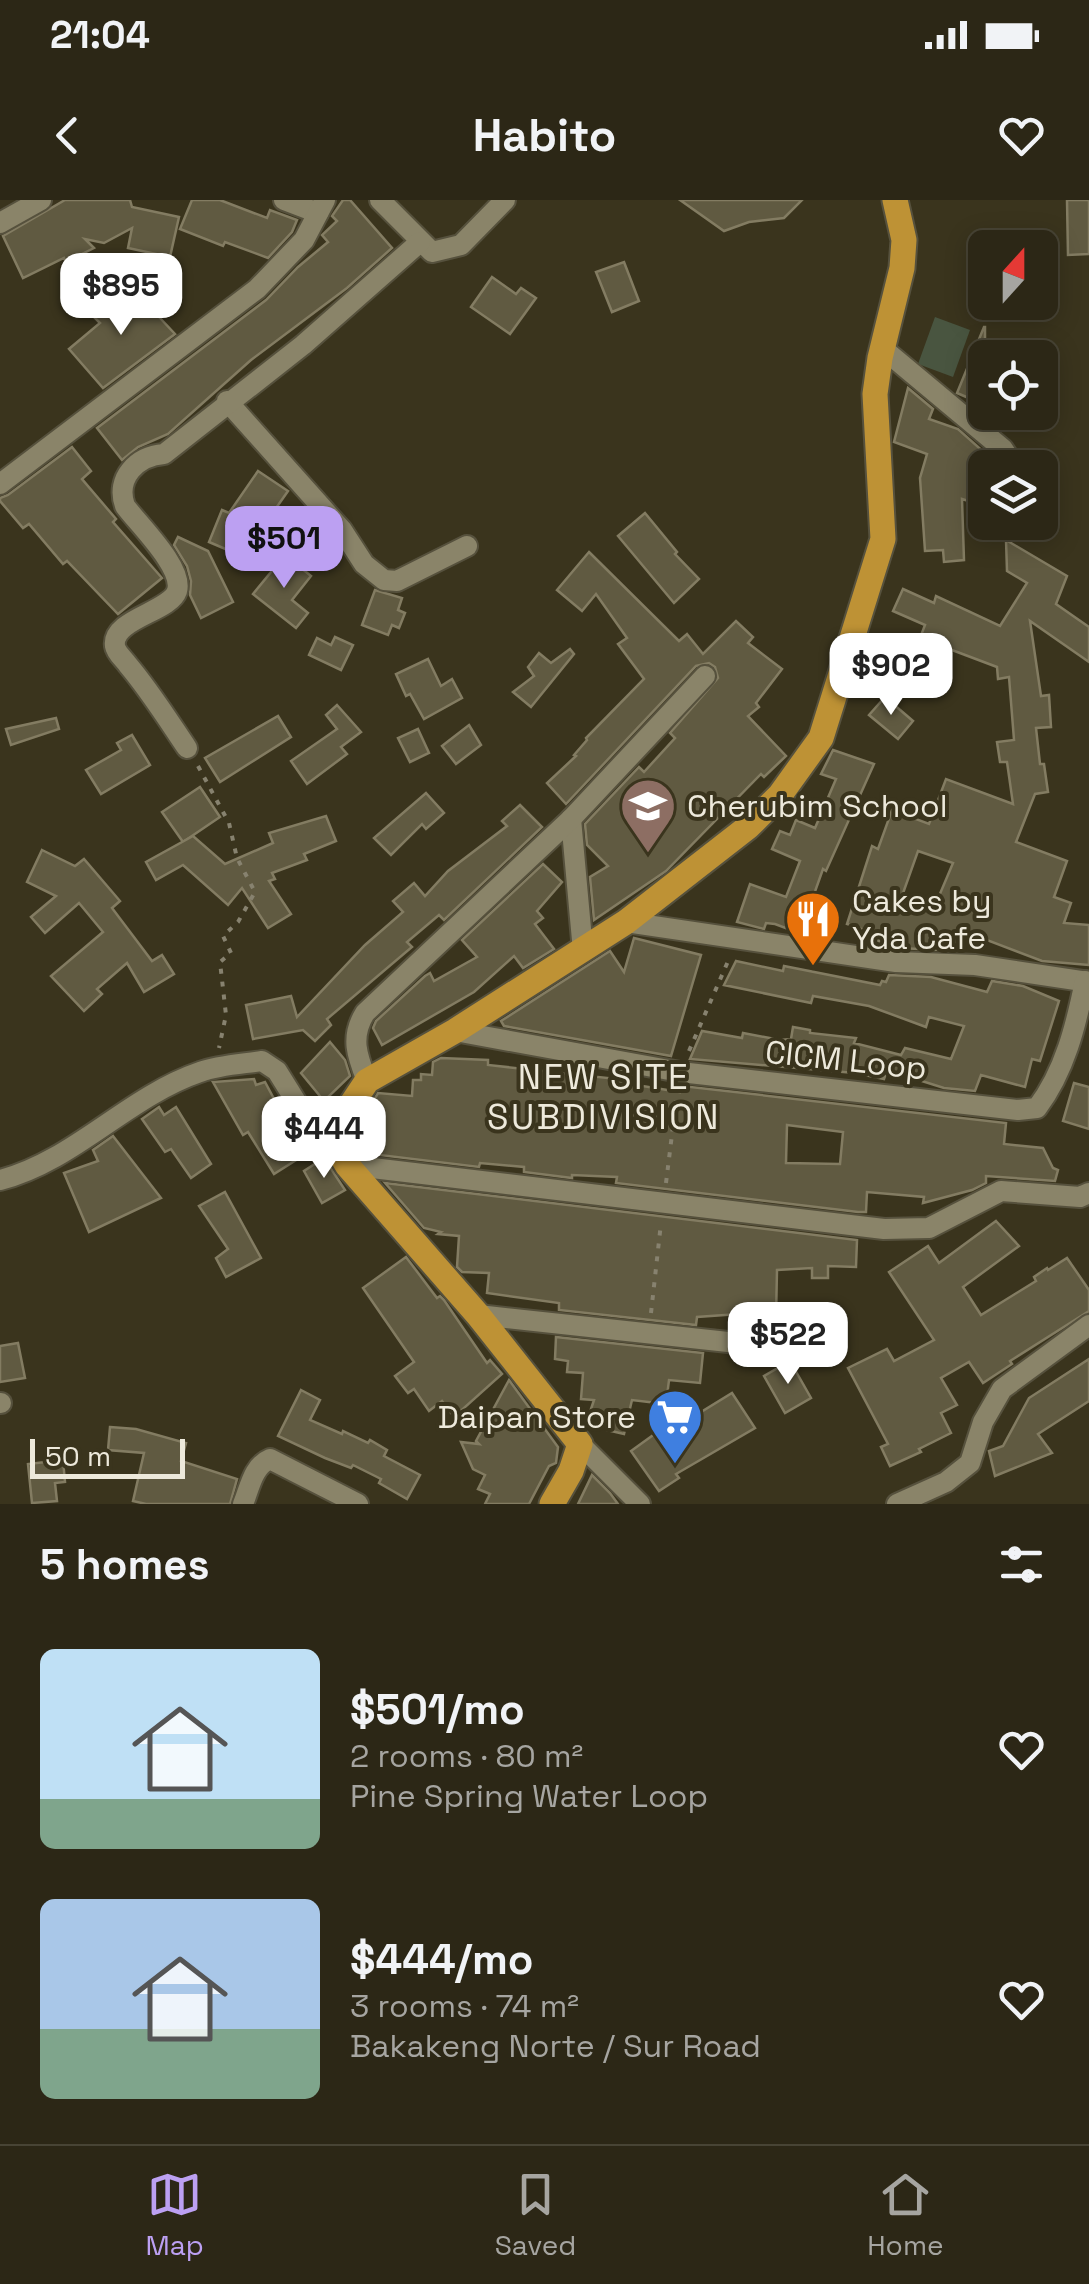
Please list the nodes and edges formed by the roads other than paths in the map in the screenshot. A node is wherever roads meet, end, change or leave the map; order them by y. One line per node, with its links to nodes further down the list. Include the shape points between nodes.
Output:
1 (42, 200): 7 (street)
2 (284, 200): 6 (street)
3 (380, 200): 8 (street)
4 (895, 200): 9 (main road, via 902,268)
5 (493, 204): 8 (street, via 461,245 432,252)
6 (322, 206): 12 (street, via 304,240 257,289)
7 (0, 224)
8 (420, 242): 10 (street)
9 (882, 348): 11 (street); 17 (main road, via 874,394 883,539 821,738 748,827)
10 (227, 401): 13 (street, via 384,580 398,581); 15 (street, via 164,454 149,455 125,476 121,495 172,564 177,589 115,640 116,650)
11 (1004, 450)
12 (0, 484)
13 (467, 546)
14 (704, 676): 16 (street)
15 (187, 748)
16 (572, 819): 18 (street); 21 (street, via 365,1013 356,1052)
17 (626, 922): 18 (main road); 19 (street, CICM Loop, via 896,962)
18 (583, 951): 20 (main road)
19 (1087, 981): 20 (street, CICM Loop, via 1051,1089 1037,1108 1018,1110 680,1072)
20 (455, 1031): 21 (main road)
21 (367, 1080): 22 (main road, via 339,1123)
22 (342, 1156): 23 (street, via 310,1124 278,1072 262,1061 201,1071 25,1174); 24 (street, via 664,1205 884,1229 929,1228 1001,1191); 25 (main road)
23 (0, 1180)
24 (1089, 1193)
25 (478, 1316): 27 (street); 28 (main road)
26 (1089, 1325): 33 (street, via 1002,1389 970,1462 946,1482)
27 (784, 1348)
28 (580, 1444): 31 (main road); 32 (street)
29 (244, 1504): 30 (street, via 256,1470 270,1459)
30 (358, 1504)
31 (552, 1504)
32 (640, 1504)
33 (897, 1504)

